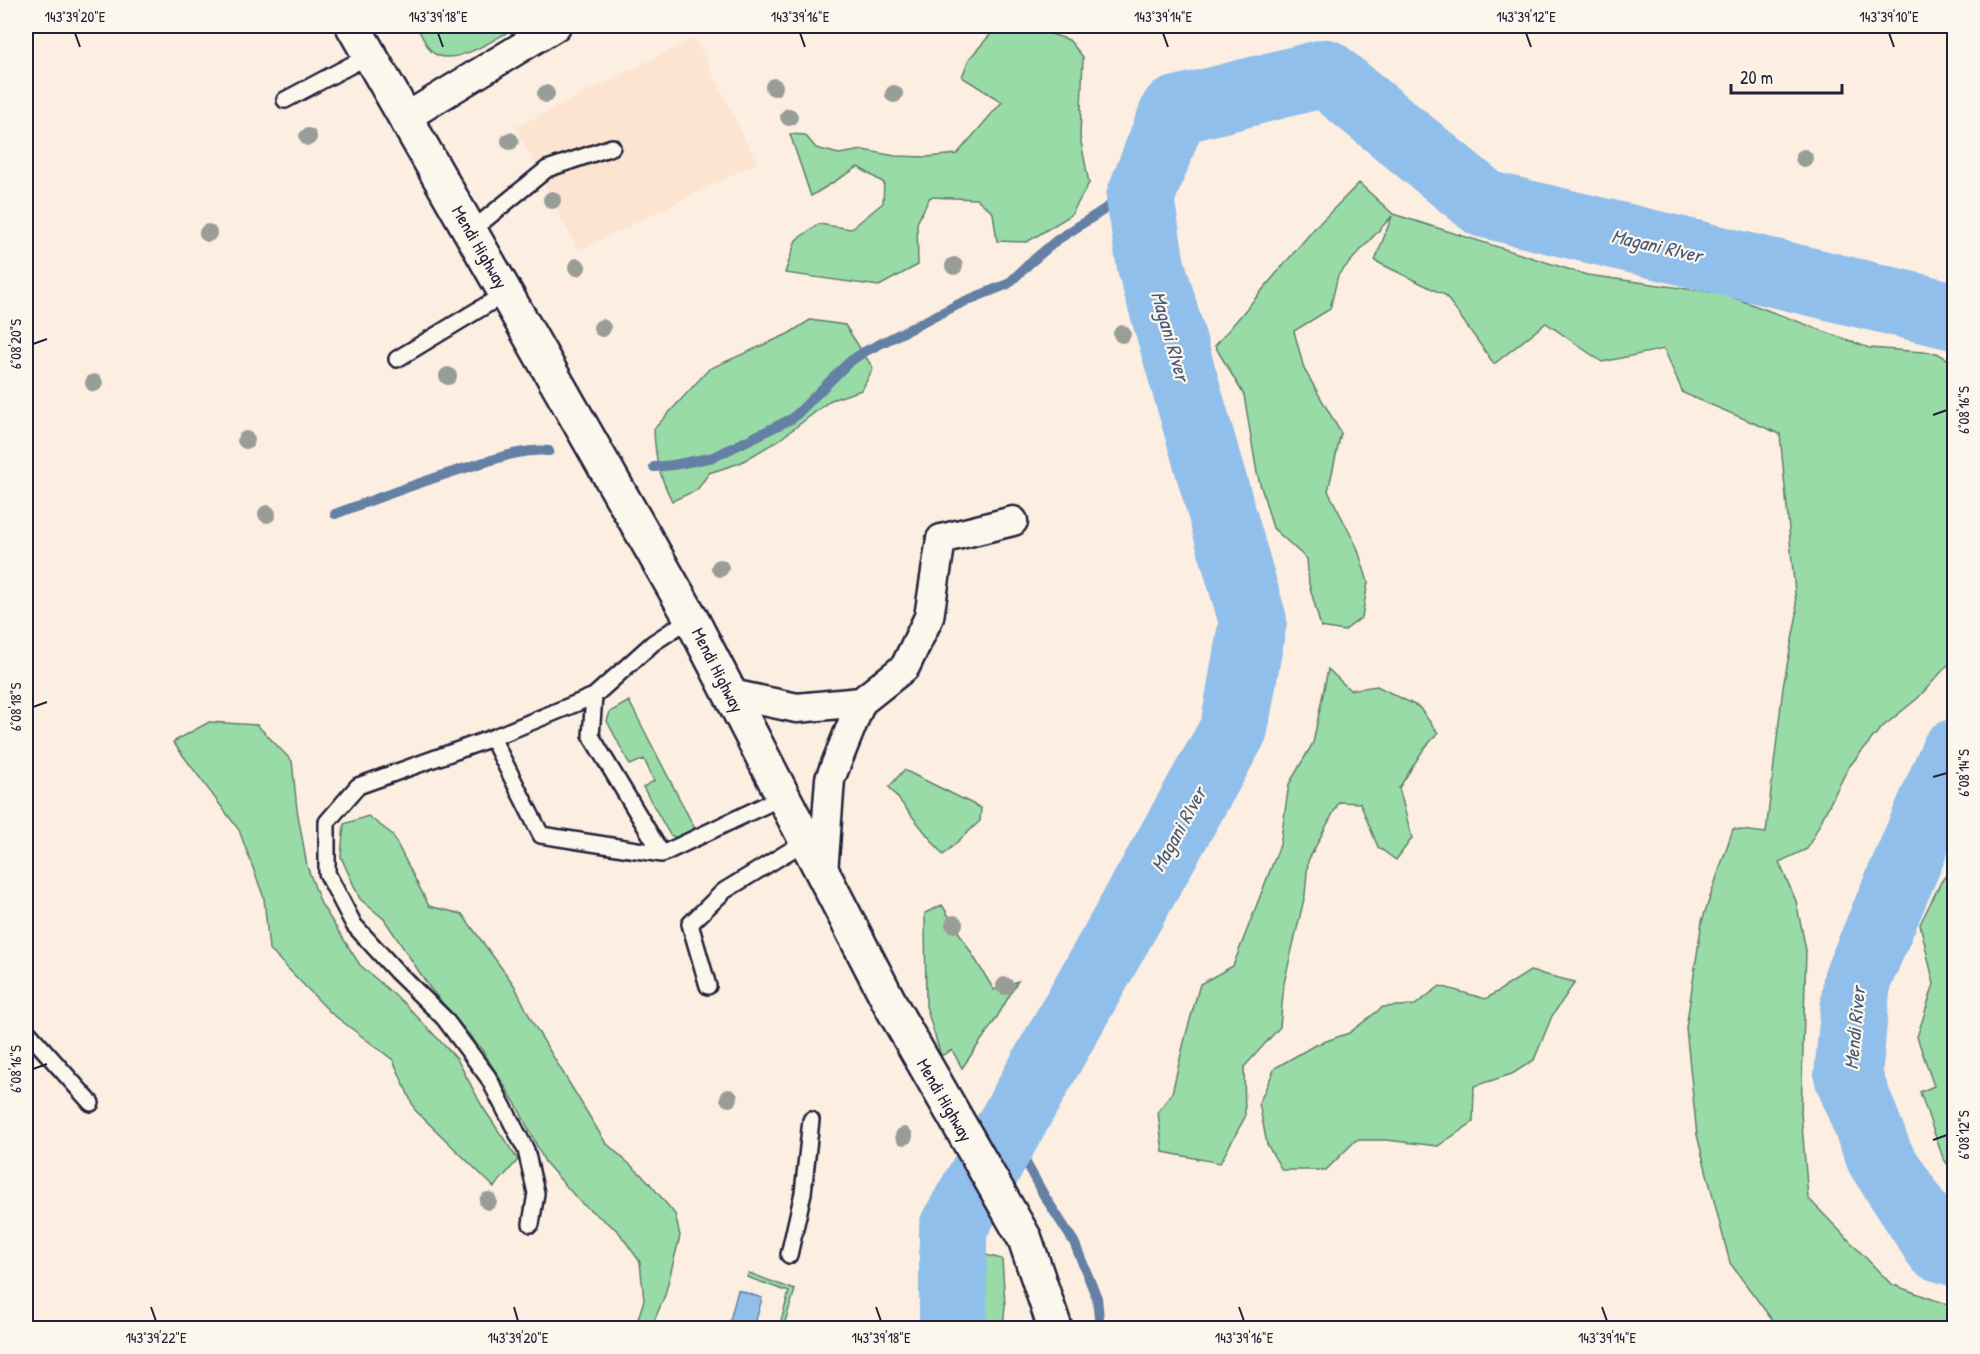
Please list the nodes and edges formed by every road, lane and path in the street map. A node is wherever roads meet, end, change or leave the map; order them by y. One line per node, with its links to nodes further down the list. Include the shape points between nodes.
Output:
1 (353, 26): 3 (main road, Mendi Highway)
2 (556, 26): 5 (street)
3 (370, 55): 4 (lane); 5 (main road, Mendi Highway)
4 (285, 100)
5 (405, 118): 7 (main road, Mendi Highway)
6 (612, 147): 7 (lane, via 547,169)
7 (471, 231): 8 (main road, Mendi Highway)
8 (506, 293): 9 (lane); 11 (main road, Mendi Highway)
9 (397, 359)
10 (1013, 521): 14 (street, via 940,539 929,617 905,667)
11 (691, 618): 12 (main road, Mendi Highway); 13 (lane, via 653,644)
12 (731, 694): 14 (street, via 797,708); 16 (main road, Mendi Highway)
13 (594, 696): 15 (lane); 18 (lane, via 591,736)
14 (861, 702): 19 (street, via 830,779)
15 (492, 738): 18 (lane, via 541,835); 24 (lane, via 358,786 327,822 327,873 354,925 444,1018 488,1077 526,1150 536,1193)
16 (782, 797): 17 (main road, Mendi Highway); 18 (lane)
17 (806, 841): 19 (main road, Mendi Highway); 20 (lane, via 724,891 690,924)
18 (662, 854)
19 (823, 873): 26 (main road, Mendi Highway, via 893,1009 1025,1239)
20 (708, 986)
21 (26, 1030): 22 (lane)
22 (91, 1103)
23 (811, 1120): 25 (lane, via 803,1193)
24 (531, 1224)
25 (789, 1255)
26 (1051, 1325)

